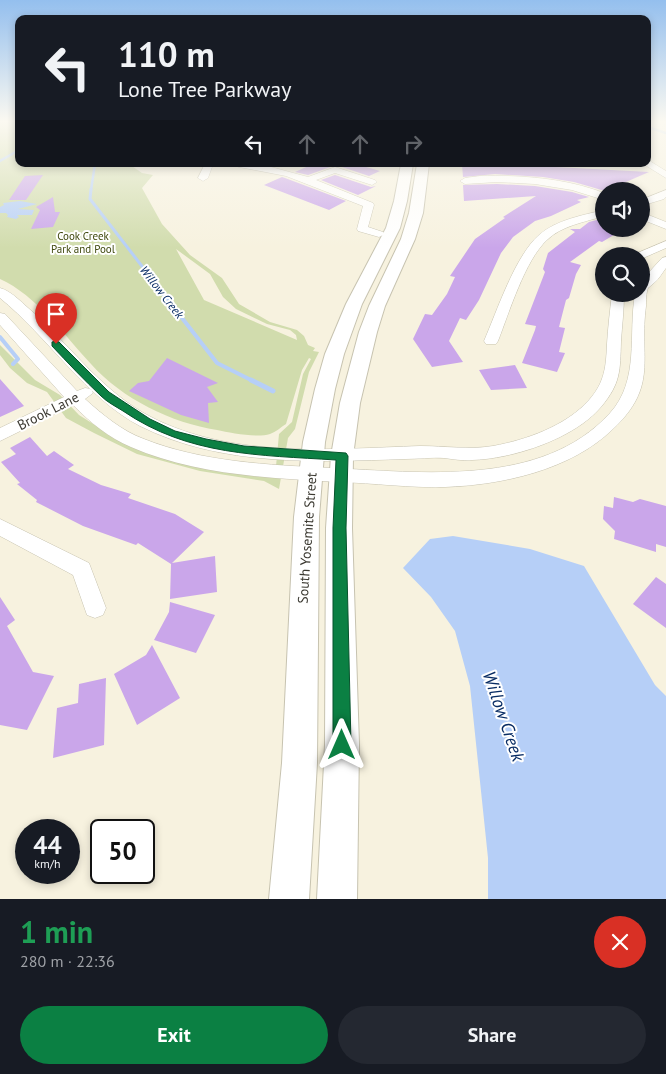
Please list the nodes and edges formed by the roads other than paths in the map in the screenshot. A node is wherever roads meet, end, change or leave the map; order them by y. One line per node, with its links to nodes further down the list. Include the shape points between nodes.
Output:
1 (651, 165): 8 (street)
2 (208, 167): 9 (street)
3 (266, 167): 7 (street)
4 (289, 167): 7 (street)
5 (407, 167): 33 (main road, South Yosemite Street, via 395,222 355,302 335,356 317,427)
6 (422, 167): 33 (main road, South Yosemite Street, via 418,206 411,231 377,306 350,403)
7 (280, 171): 10 (street)
8 (666, 175)
9 (203, 178)
10 (306, 181): 12 (street, via 335,170); 19 (street, via 369,205 362,229)
11 (465, 181): 13 (street, via 550,182)
12 (372, 182)
13 (595, 192)
14 (666, 193): 15 (street)
15 (650, 200)
16 (595, 216): 29 (street, via 543,237 531,252)
17 (650, 219): 18 (street)
18 (666, 226)
19 (379, 234)
20 (666, 244): 21 (street)
21 (650, 251)
22 (650, 258): 23 (street)
23 (663, 260): 24 (street)
24 (650, 281)
25 (0, 292): 30 (street)
26 (617, 302): 33 (street, via 613,372 588,411 559,429 527,444 492,452 440,452)
27 (639, 302): 33 (street, via 637,379 617,416 591,440 556,458 506,471 446,480)
28 (0, 316): 31 (street)
29 (491, 342)
30 (97, 386): 31 (street, Brook Lane); 33 (street, via 123,408 171,433 206,443)
31 (75, 398): 32 (street, Brook Lane); 33 (street, via 100,421 125,437 195,461 236,468)
32 (0, 435)
33 (327, 465): 36 (main road, South Yosemite Street, via 302,631 300,745); 37 (main road, South Yosemite Street, via 339,528 342,745)
34 (0, 527): 35 (street, via 82,569)
35 (95, 608)
36 (289, 899)
37 (337, 899)

